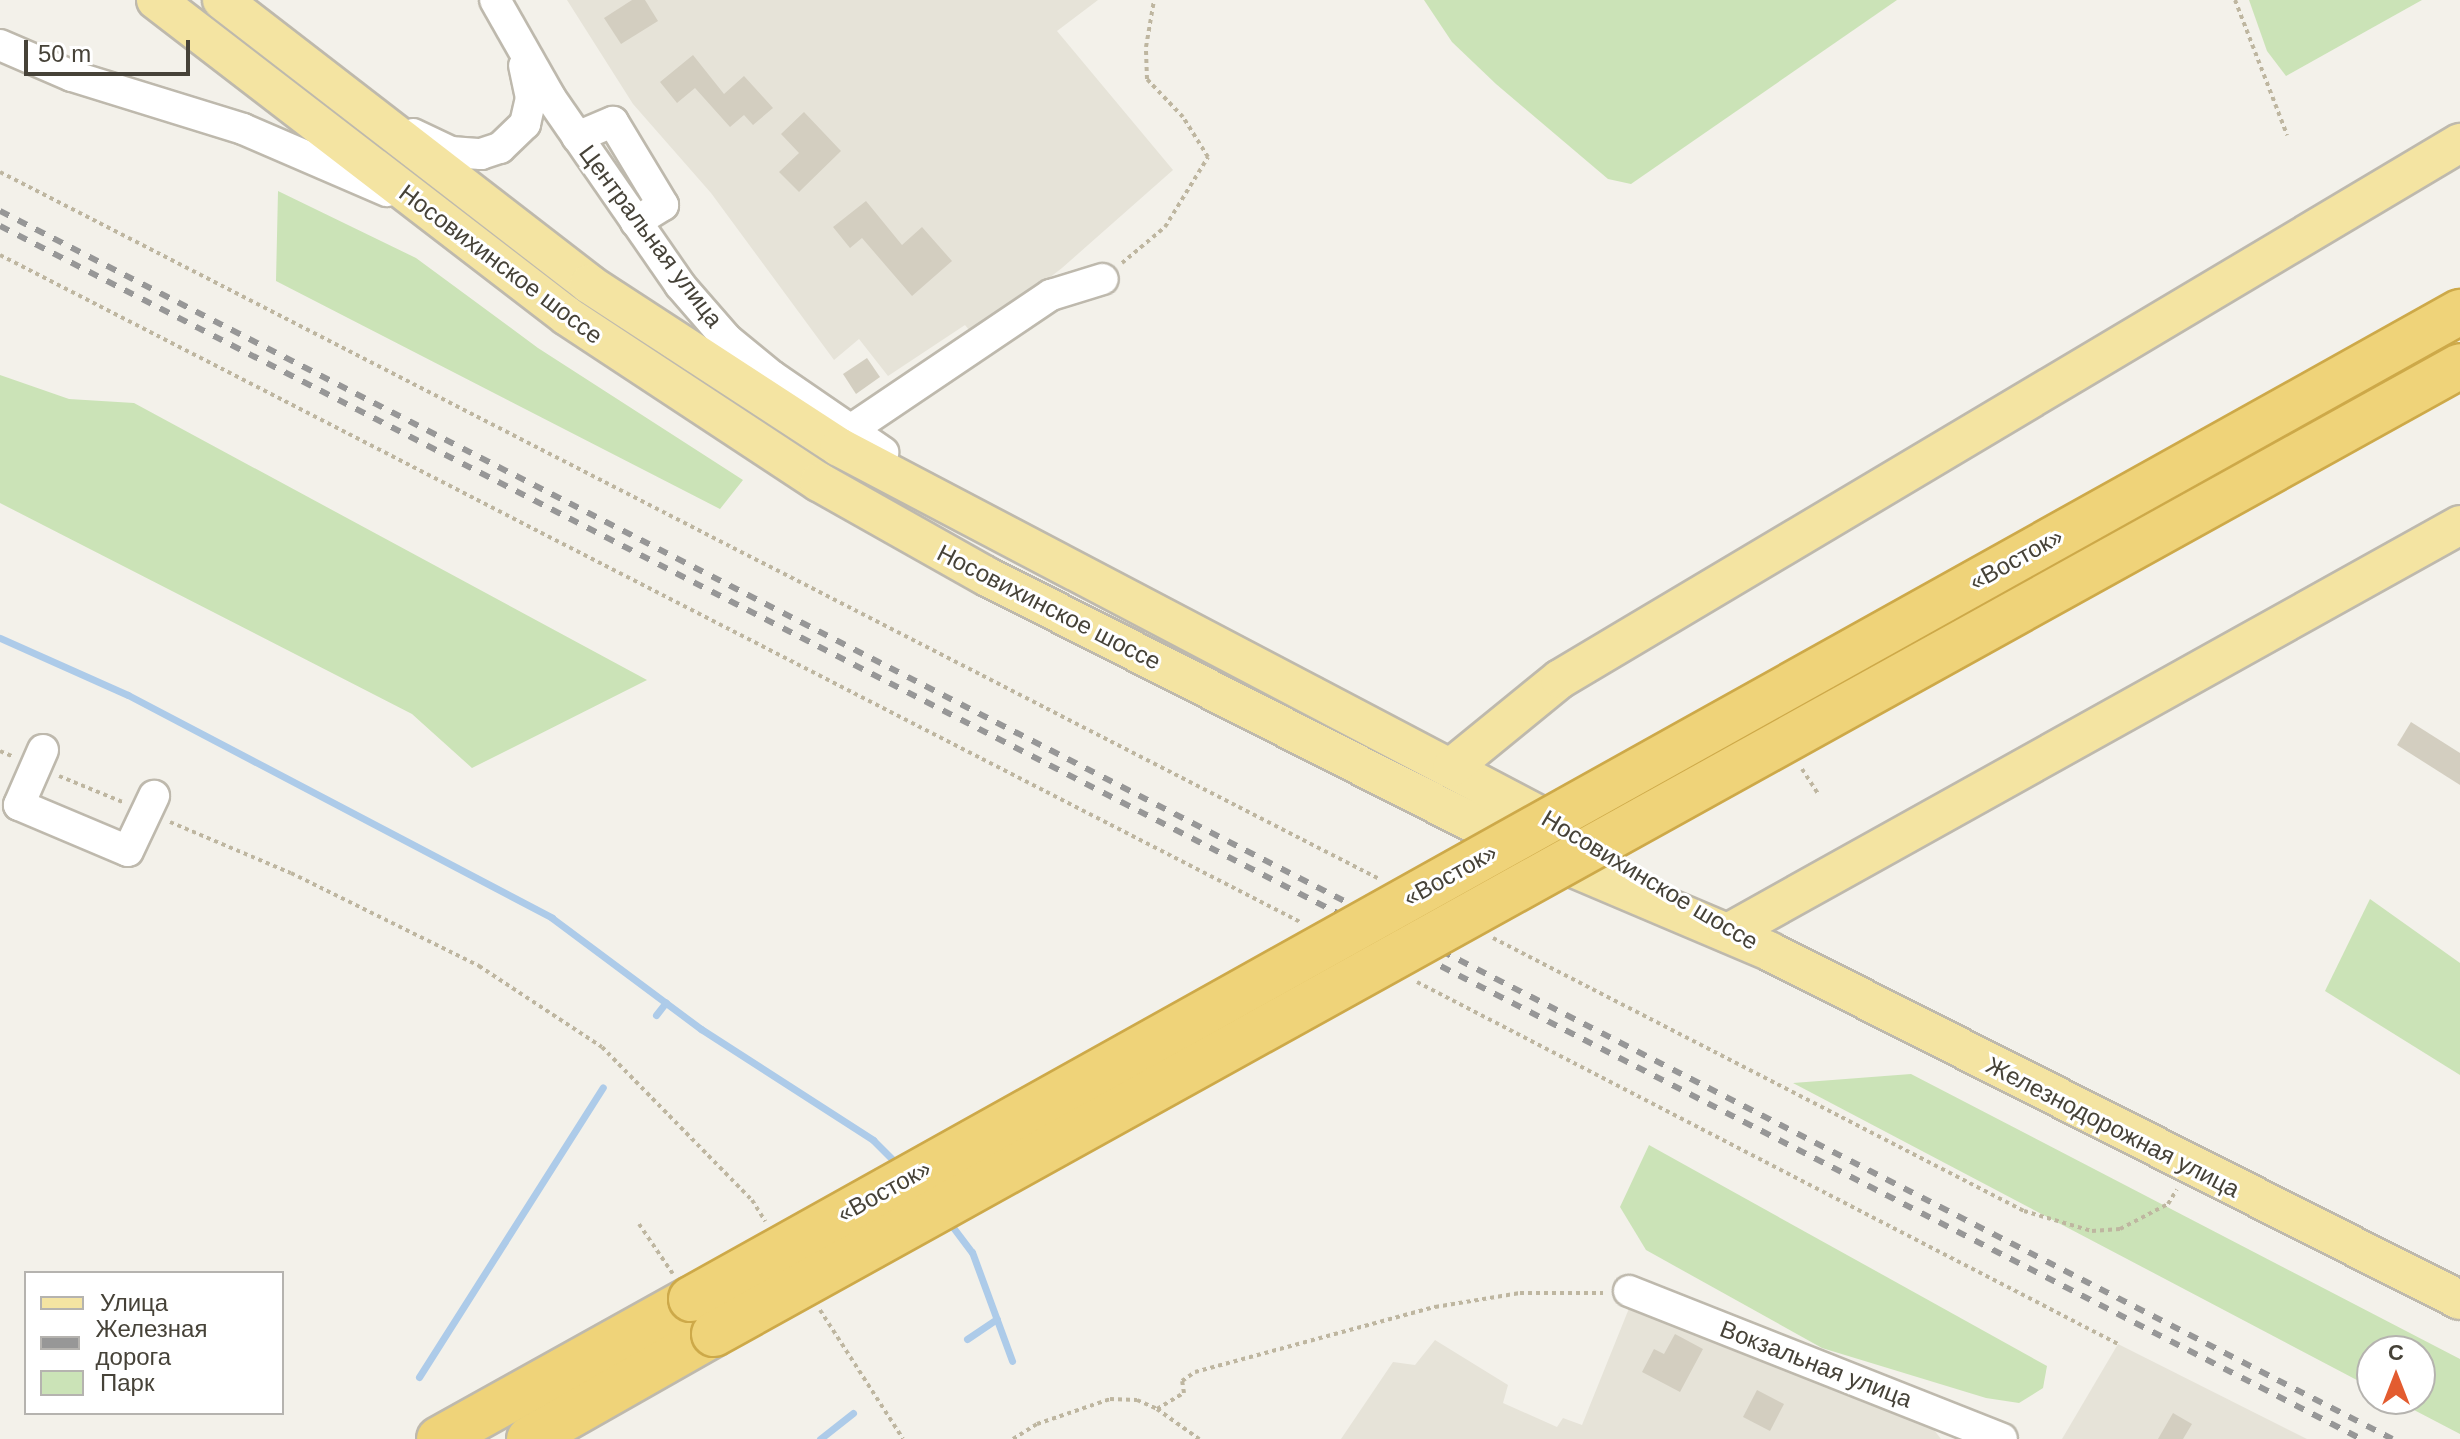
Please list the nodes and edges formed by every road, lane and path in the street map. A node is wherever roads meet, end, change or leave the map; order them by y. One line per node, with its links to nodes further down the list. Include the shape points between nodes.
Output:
1 (156, 0): 12 (main road, Носовихинское шоссе)
2 (222, 0): 8 (main road, Носовихинское шоссе)
3 (495, 0): 6 (street, Центральная улица)
4 (1154, 0): 14 (path, via 1147,79 1183,117 1208,157 1165,227)
5 (2235, 0): 9 (path)
6 (518, 44): 8 (street, via 529,111 517,135 491,152 451,152); 19 (street, Центральная улица, via 636,222 727,339)
7 (0, 45): 12 (street, via 72,76 308,154)
8 (346, 96): 21 (main road, Носовихинское шоссе, via 589,284 689,351 839,447)
9 (2287, 135)
10 (2460, 143): 24 (main road, via 1560,679)
11 (0, 172): 26 (path)
12 (425, 209): 28 (main road, Носовихинское шоссе, via 666,384 819,482 986,576 1505,839)
13 (0, 255): 27 (path)
14 (1103, 279): 19 (street, via 1051,295)
15 (2460, 312): 38 (highway, «Восток», bridge)
16 (2460, 366): 18 (highway, «Восток», bridge)
17 (2460, 376): 18 (main road, bridge)
18 (2372, 415): 38 (highway, «Восток», bridge)
19 (849, 431): 21 (street, Центральная улица)
20 (2460, 525): 28 (main road)
21 (1097, 581): 24 (main road, Носовихинское шоссе)
22 (0, 751): 23 (path)
23 (40, 758): 25 (path); 25 (street, via 19,805 128,851)
24 (1452, 767): 28 (main road, Носовихинское шоссе, via 1525,804)
25 (150, 804): 34 (path, via 479,966 602,1047 752,1200)
26 (1390, 884)
27 (1305, 924)
28 (1731, 931): 30 (main road, Носовихинское шоссе)
29 (1488, 935): 32 (path, via 2024,1211 2092,1231 2120,1229 2168,1204)
30 (1769, 951): 32 (main road, Железнодорожная улица)
31 (1403, 975): 39 (path)
32 (2190, 1167): 37 (main road, Железнодорожная улица)
33 (639, 1224): 38 (path)
34 (767, 1224)
35 (1629, 1291): 40 (path, via 1520,1293 1435,1307 1195,1372 1182,1381 1184,1393); 46 (street, Вокзальная улица)
36 (813, 1299): 43 (path)
37 (2460, 1300)
38 (702, 1316): 41 (highway, «Восток»); 42 (highway, «Восток»)
39 (2118, 1344)
40 (1157, 1409): 44 (path, via 1137,1400 1110,1399 1037,1424); 45 (path)
41 (439, 1439)
42 (529, 1439)
43 (903, 1439)
44 (1013, 1439)
45 (1199, 1439)
46 (2002, 1439)

